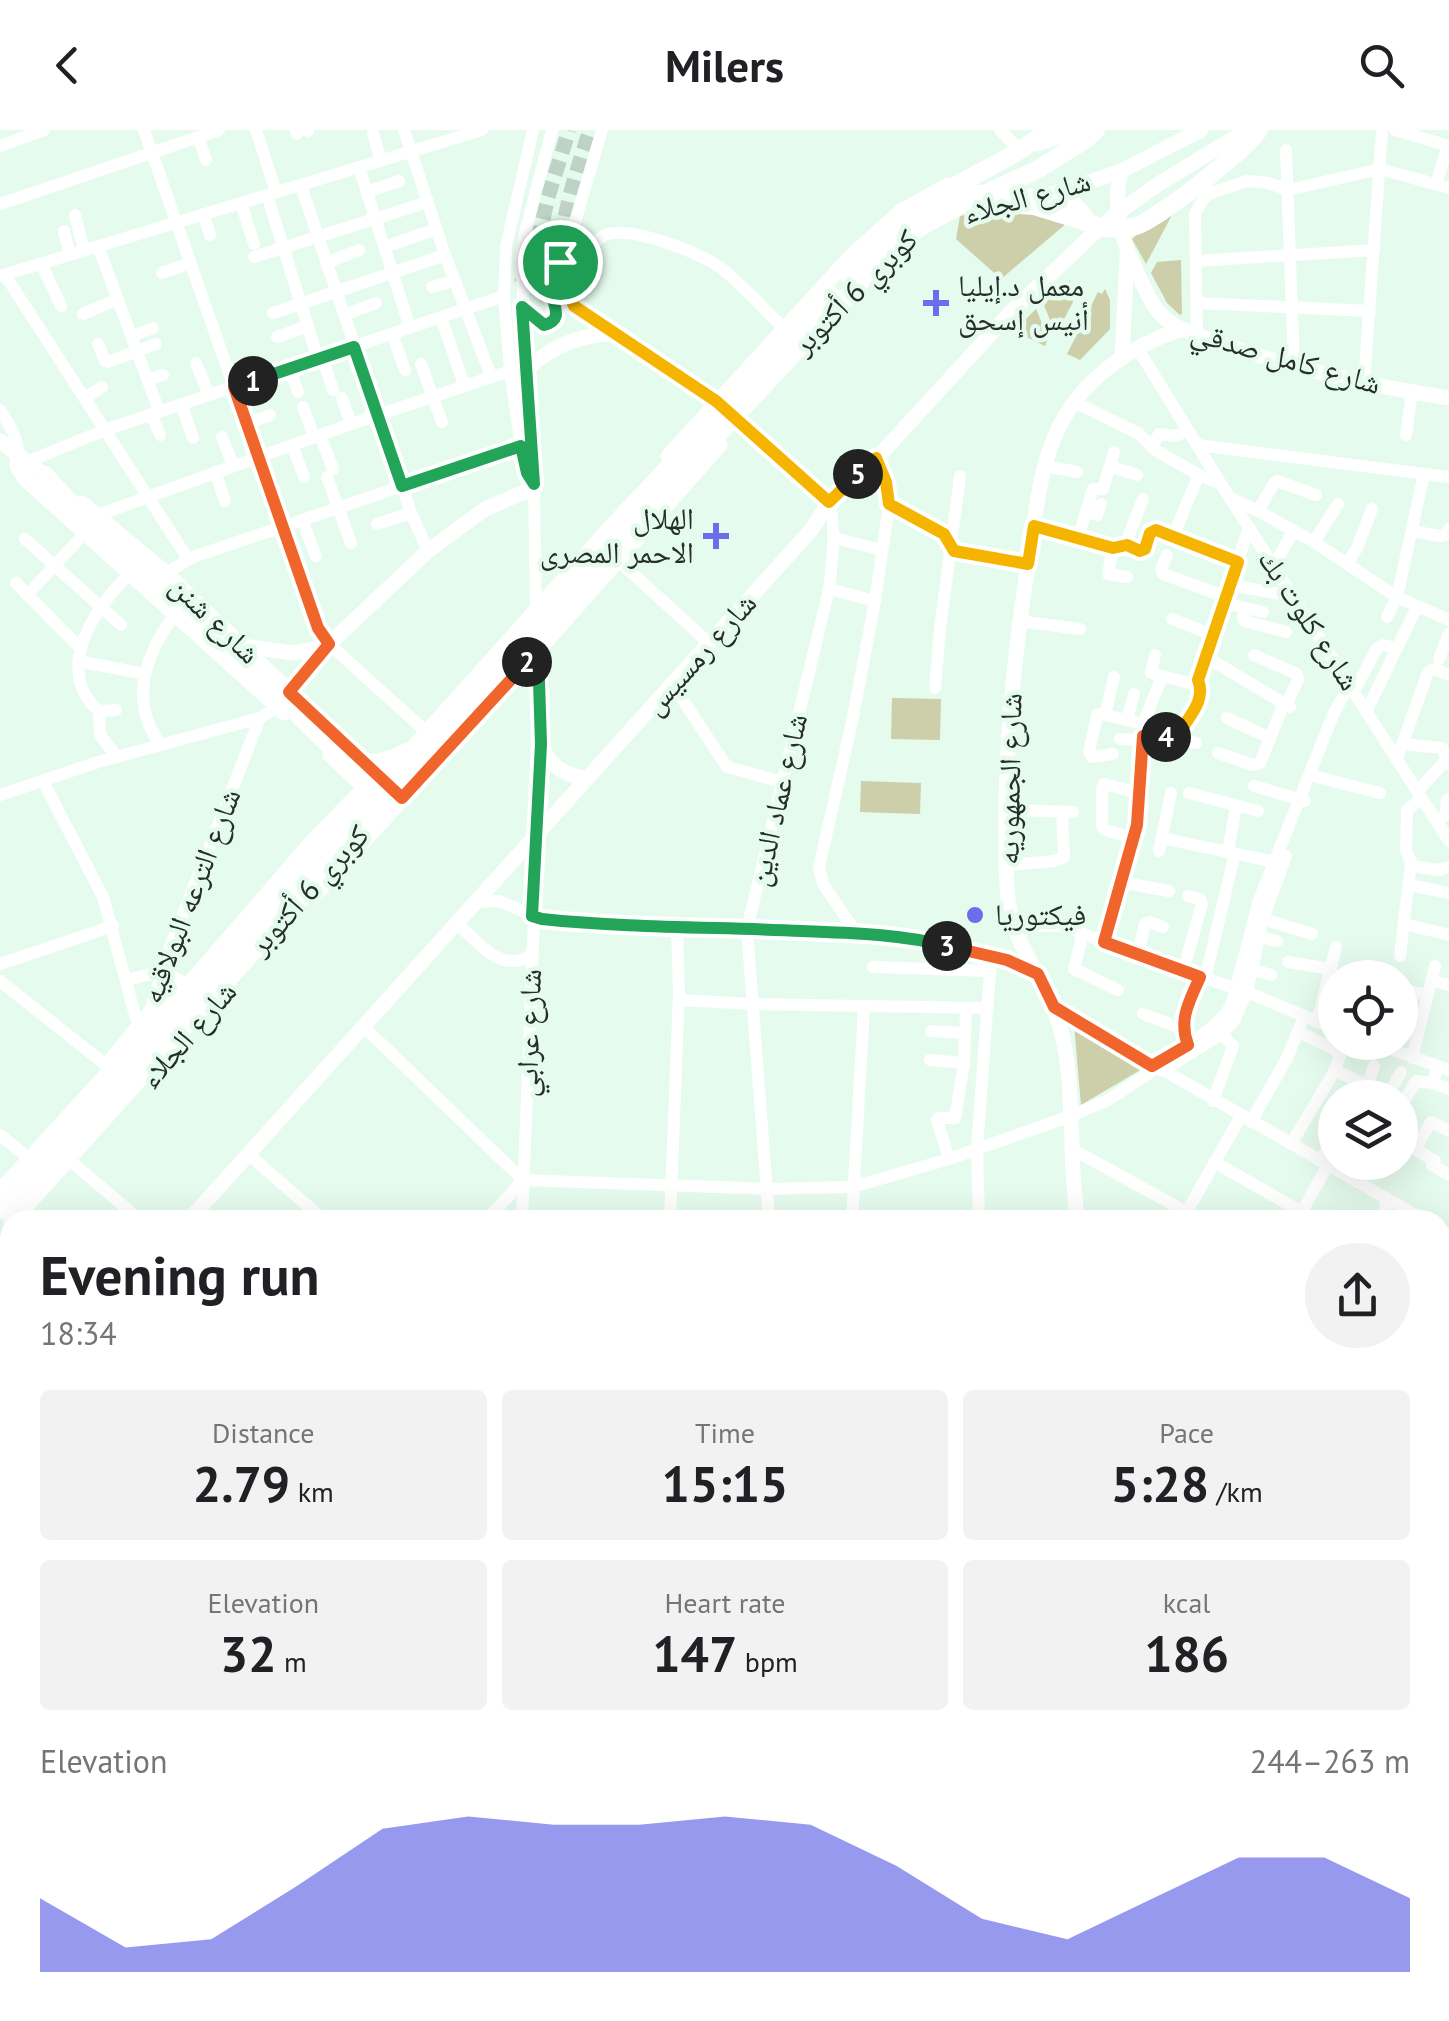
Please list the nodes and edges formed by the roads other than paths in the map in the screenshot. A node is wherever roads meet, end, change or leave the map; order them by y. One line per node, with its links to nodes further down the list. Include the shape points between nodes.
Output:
1 (44, 130): 21 (street)
2 (144, 130): 26 (street)
3 (219, 130): 20 (street)
4 (256, 130): 39 (street)
5 (404, 130): 25 (street)
6 (482, 130): 18 (street)
7 (533, 130): 76 (street, via 506,246)
8 (552, 130): 83 (street, شارع عرابي, via 524,233)
9 (602, 130): 66 (street)
10 (1000, 130): 23 (street)
11 (1051, 130): 45 (highway)
12 (1078, 130): 23 (main road, شارع الجلاء); 45 (highway, كوبري 6 أكتوبر, via 1042,154)
13 (1096, 130): 42 (highway, كوبري 6 أكتوبر, via 1037,170)
14 (1201, 130): 31 (main road, شارع الجلاء)
15 (1382, 130): 30 (street)
16 (1394, 130): 22 (street)
17 (372, 133): 28 (street)
18 (455, 134): 25 (street)
19 (1251, 135): 42 (highway, via 1227,163 1128,228 1093,225 1034,206); 46 (main road, شارع رمسيس, via 1183,168)
20 (192, 136): 26 (street); 27 (street)
21 (0, 146)
22 (1448, 146): 34 (street)
23 (1021, 150): 35 (main road, شارع الجلاء)
24 (1286, 150): 36 (street)
25 (411, 152): 28 (street); 41 (street)
26 (152, 154): 44 (street); 50 (street)
27 (206, 160)
28 (381, 160): 29 (street)
29 (359, 168): 33 (street); 38 (street)
30 (1380, 169): 34 (street); 36 (street); 60 (street)
31 (1122, 170): 37 (main road, شارع الجلاء); 46 (main road, شارع كامل صدقي)
32 (399, 181): 38 (street)
33 (300, 186): 39 (street); 55 (street)
34 (1442, 186)
35 (940, 190): 40 (main road); 94 (main road, شارع الجلاء, via 890,220)
36 (1288, 190): 64 (street); 65 (street, via 1247,181 1203,199 1195,214)
37 (1064, 191): 40 (main road, شارع الجلاء); 54 (main road, via 1089,221)
38 (367, 192): 49 (street)
39 (271, 194): 43 (street); 58 (street)
40 (1040, 196): 134 (main road, شارع الجلاء, via 963,213 910,239)
41 (428, 202): 49 (street); 51 (street)
42 (966, 202): 417 (highway, كوبري 6 أكتوبر, via 907,236 852,290)
43 (241, 203): 47 (street); 58 (street, via 254,251)
44 (0, 204)
45 (918, 211): 273 (highway, كوبري 6 أكتوبر, via 695,437)
46 (1117, 213): 54 (main road, شارع رمسيس); 61 (main road, شارع كامل صدقي)
47 (204, 214): 50 (street); 53 (street)
48 (75, 215): 57 (street)
49 (375, 219): 55 (street); 56 (street)
50 (176, 224): 57 (street); 68 (street)
51 (436, 229): 56 (street); 63 (street)
52 (64, 232): 62 (street)
53 (210, 235)
54 (1091, 236): 151 (main road, شارع رمسيس)
55 (318, 238): 58 (street); 69 (street)
56 (384, 246): 71 (street)
57 (91, 248): 62 (street); 78 (street)
58 (283, 248): 79 (street, via 285,279)
59 (359, 250): 69 (street)
60 (1374, 250): 64 (street); 86 (street)
61 (1127, 252): 96 (main road, شارع كامل صدقي, via 1156,308); 106 (main road)
62 (70, 255): 67 (street)
63 (445, 255): 71 (street); 73 (street)
64 (1290, 255): 65 (street); 84 (street)
65 (1196, 261): 81 (street)
66 (560, 262): 77 (main road); 83 (main road, via 552,283 555,321 544,325)
67 (42, 263): 72 (street); 82 (street)
68 (190, 263): 70 (street); 119 (street)
69 (326, 263): 75 (street)
70 (162, 273)
71 (392, 273): 75 (street); 93 (street)
72 (2, 275): 124 (street)
73 (454, 280): 74 (street); 85 (street)
74 (432, 287)
75 (336, 292): 79 (street); 89 (street)
76 (504, 296): 85 (street); 112 (street)
77 (568, 297): 94 (street, via 597,240 625,232 708,260); 95 (main road)
78 (118, 298): 88 (street); 98 (street)
79 (300, 303): 87 (street); 91 (street)
80 (376, 303): 89 (street)
81 (1197, 303): 84 (street); 96 (street)
82 (61, 306)
83 (522, 307): 112 (street, شارع عرابي)
84 (1292, 308): 86 (street); 109 (street)
85 (465, 309): 90 (street); 114 (street)
86 (1370, 311): 116 (street)
87 (273, 313)
88 (83, 314)
89 (344, 315): 102 (street)
90 (441, 318): 93 (street); 117 (street)
91 (308, 326): 99 (street); 105 (street)
92 (153, 328): 98 (street)
93 (410, 328): 97 (street)
94 (784, 328): 126 (main road, شارع الجلاء)
95 (612, 332): 112 (main road, via 564,342); 126 (main road)
96 (1189, 332): 103 (main road, شارع الجمهوريه); 109 (main road, شارع كامل صدقي)
97 (392, 334): 102 (street); 111 (street)
98 (132, 336): 104 (street)
99 (277, 336)
100 (98, 344): 104 (street, via 108,362)
101 (156, 344): 104 (street)
102 (354, 347): 105 (street); 133 (street)
103 (1138, 349): 106 (main road, شارع الجمهوريه); 139 (street, شارع كلوت بك)
104 (137, 351): 115 (street)
105 (320, 358): 110 (street); 137 (street)
106 (1122, 358): 127 (main road, شارع الجمهوريه)
107 (196, 363): 122 (street)
108 (420, 364): 123 (street)
109 (1294, 366): 116 (main road, شارع كامل صدقي)
110 (289, 368): 119 (street); 120 (street)
111 (406, 370)
112 (518, 370): 114 (street); 148 (street); 166 (street, شارع عرابي)
113 (163, 375): 115 (street)
114 (491, 376): 117 (street)
115 (148, 380): 131 (street)
116 (1364, 383): 121 (main road, شارع كامل صدقي)
117 (464, 385): 123 (street)
118 (102, 387): 124 (street)
119 (234, 387): 122 (street); 136 (street)
120 (298, 392)
121 (1412, 392): 125 (main road, شارع كامل صدقي); 141 (street)
122 (209, 395): 128 (street)
123 (432, 396): 133 (street); 135 (street)
124 (84, 398): 138 (street)
125 (1449, 398)
126 (716, 401): 134 (main road); 194 (main road, شارع الجلاء)
127 (1074, 402): 149 (street, via 1138,433); 154 (main road, شارع الجمهوريه)
128 (181, 404): 131 (street); 144 (street)
129 (303, 407): 142 (street)
130 (0, 410): 152 (street, via 14,431)
131 (155, 413): 138 (street); 140 (street)
132 (270, 415): 136 (street)
133 (378, 415): 137 (street); 165 (street)
134 (741, 421): 172 (main road); 204 (main road, شارع الجلاء)
135 (442, 422)
136 (246, 424): 150 (street)
137 (351, 424): 142 (street)
138 (105, 430): 152 (street); 168 (street)
139 (1188, 430): 147 (street, شارع كلوت بك); 149 (street, via 1159,434)
140 (160, 435)
141 (1406, 435)
142 (317, 436): 146 (street); 176 (street)
143 (222, 437): 153 (street)
144 (193, 438)
145 (0, 441): 152 (main road, شارع شنن)
146 (292, 445): 150 (street); 162 (street)
147 (1198, 445): 157 (street); 164 (street, شارع كلوت بك)
148 (521, 446): 165 (street); 166 (street)
149 (1152, 447): 159 (street)
150 (258, 457): 153 (street); 185 (street)
151 (876, 458): 172 (main road, شارع رمسيس); 173 (street)
152 (20, 461): 160 (main road, شارع شنن); 182 (main road, شارع شنن, via 25,479)
153 (233, 466): 155 (street)
154 (1045, 466): 156 (street); 184 (main road, شارع الجمهوريه)
155 (215, 472): 168 (street); 171 (street)
156 (1077, 472)
157 (1424, 474): 163 (street); 189 (street)
158 (1138, 475): 179 (street, via 1112,459)
159 (1199, 475): 164 (street); 190 (street)
160 (44, 476): 182 (highway)
161 (960, 476): 198 (street)
162 (304, 477)
163 (1449, 477)
164 (1220, 484): 169 (street, شارع كلوت بك)
165 (402, 486): 176 (street); 180 (street)
166 (534, 486): 200 (main road, via 485,509); 220 (street, شارع عرابي)
167 (1316, 494): 178 (street, via 1276,482)
168 (148, 496): 182 (street); 203 (street)
169 (1230, 498): 178 (street); 186 (street, شارع كلوت بك)
170 (1143, 499): 197 (street)
171 (225, 501)
172 (829, 502): 191 (street, شارع عماد الدين); 235 (main road, شارع رمسيس)
173 (889, 504): 198 (street, via 944,534); 199 (street)
174 (1101, 504): 179 (street, via 1097,515)
175 (1338, 504): 196 (street)
176 (338, 508): 181 (street); 195 (street)
177 (1372, 509): 207 (street)
178 (1258, 511): 188 (street)
179 (1086, 512): 192 (street)
180 (411, 513): 183 (street); 200 (street)
181 (302, 520): 185 (street); 201 (street)
182 (89, 521): 209 (street); 210 (main road, شارع شنن); 211 (main road, شارع شنن); 273 (highway, via 342,758 380,763)
183 (377, 524)
184 (1034, 526): 192 (street); 206 (main road, شارع الجمهوريه)
185 (281, 527): 203 (street); 237 (street)
186 (1250, 527): 205 (street); 208 (street, شارع كلوت بك)
187 (1449, 529): 189 (street, via 1439,536)
188 (1294, 530): 196 (street); 208 (street)
189 (1412, 532): 218 (street)
190 (1173, 536): 197 (street, via 1153,530 1143,550); 205 (street)
191 (834, 538): 199 (street); 214 (street, شارع عماد الدين)
192 (1078, 538): 197 (street)
193 (25, 539): 209 (street)
194 (594, 539): 204 (street); 220 (main road, شارع الجلاء)
195 (350, 542)
196 (1314, 542): 207 (street)
197 (1119, 546): 212 (street, via 1108,574)
198 (950, 548): 206 (street); 251 (street)
199 (882, 550): 219 (street)
200 (428, 552): 237 (main road)
201 (316, 556)
202 (1167, 556): 216 (street, via 1162,574)
203 (188, 559): 210 (street)
204 (618, 561): 235 (street); 239 (main road, شارع الجلاء)
205 (1238, 562): 216 (street)
206 (1028, 564): 229 (main road, شارع الجمهوريه)
207 (1347, 564): 218 (street)
208 (1274, 565): 217 (street, شارع كلوت بك)
209 (55, 566): 215 (street); 221 (street)
210 (166, 573): 236 (main road, شارع شنن)
211 (130, 574): 221 (street); 225 (main road, شارع شنن)
212 (1127, 578)
213 (16, 583): 215 (street)
214 (829, 589): 219 (street); 283 (street, شارع عماد الدين)
215 (27, 595): 240 (street)
216 (1227, 595): 217 (street); 223 (street); 234 (street)
217 (1292, 596): 252 (street, شارع كلوت بك)
218 (1397, 597): 222 (street); 226 (street)
219 (874, 601): 325 (street, via 819,867)
220 (536, 602): 239 (street, شارع عرابي); 264 (main road, شارع الجلاء)
221 (100, 606): 230 (street); 240 (street)
222 (1418, 607): 228 (street); 238 (street)
223 (1244, 608): 224 (street); 232 (street, via 1244,621)
224 (1263, 612)
225 (176, 613): 245 (street); 256 (main road, شارع شنن)
226 (1387, 617)
227 (1172, 618): 234 (street)
228 (1449, 620)
229 (1018, 621): 231 (street); 296 (main road, شارع الجمهوريه)
230 (121, 625)
231 (1080, 629)
232 (1286, 632)
233 (1449, 634): 244 (street)
234 (1214, 635): 243 (street)
235 (709, 643): 249 (main road, شارع رمسيس)
236 (243, 646): 237 (main road, via 292,653); 253 (main road, شارع شنن)
237 (328, 646): 253 (main road); 264 (street)
238 (1398, 648): 252 (street, via 1377,648); 259 (street)
239 (538, 650): 270 (street, شارع عرابي); 292 (main road, شارع الجلاء)
240 (80, 655): 245 (street); 257 (street, via 82,688)
241 (1155, 655): 248 (street, via 1151,672)
242 (1254, 655): 255 (street, via 1297,674)
243 (1206, 657): 250 (street); 255 (street)
244 (1439, 659)
245 (145, 674): 272 (street, via 142,704)
246 (1449, 675): 271 (street, via 1429,670 1414,695)
247 (1114, 676): 260 (street)
248 (1162, 676): 250 (street); 265 (street)
249 (673, 685): 281 (main road, شارع رمسيس); 283 (street, via 727,766)
250 (1201, 686): 267 (street, via 1201,699)
251 (936, 688)
252 (1353, 690): 259 (street, شارع كلوت بك); 280 (street); 294 (street, via 1334,715)
253 (289, 692): 256 (main road); 279 (main road, شارع شنن)
254 (1134, 694): 263 (street)
255 (1287, 705): 268 (street)
256 (278, 707): 261 (street); 285 (main road, شارع شنن)
257 (99, 710): 258 (street); 276 (street, via 100,735)
258 (116, 710)
259 (1367, 710): 277 (street, شارع كلوت بك)
260 (1105, 715): 263 (street); 275 (street, via 1095,717 1088,752 1092,758)
261 (260, 718): 272 (street); 343 (street, شارع الترعه البولاقيه)
262 (1227, 718): 268 (street)
263 (1127, 720): 265 (street)
264 (422, 728): 279 (main road, شارع الجلاء)
265 (1143, 732): 266 (street); 267 (street); 286 (street)
266 (1120, 738)
267 (1169, 738): 269 (street)
268 (1270, 738): 274 (street, via 1256,765)
269 (1196, 743)
270 (541, 744): 281 (main road, via 562,772); 299 (street, شارع عرابي)
271 (1403, 744): 277 (street); 278 (street, via 1442,748)
272 (161, 745): 276 (street)
273 (417, 747): 416 (highway, كوبري 6 أكتوبر)
274 (1218, 753)
275 (1113, 754)
276 (116, 758): 282 (street)
277 (1397, 759): 291 (street, شارع كلوت بك)
278 (1447, 762): 291 (street)
279 (377, 775): 285 (main road, شارع الجلاء); 292 (main road, شارع شنن)
280 (1317, 777): 288 (street); 294 (street)
281 (584, 778): 299 (main road, شارع رمسيس)
282 (42, 781): 290 (street); 320 (street)
283 (782, 782): 323 (street, شارع عماد الدين)
284 (1254, 786): 294 (street)
285 (365, 788): 353 (main road, شارع الجلاء)
286 (1140, 793): 301 (street); 301 (street, via 1103,786 1102,826)
287 (1171, 793): 303 (street, via 1161,844)
288 (1380, 793)
289 (1189, 794): 295 (street)
290 (0, 795)
291 (1419, 795): 298 (street, شارع كلوت بك); 306 (street, via 1407,810)
292 (402, 798): 405 (main road, شارع الجلاء)
293 (1448, 800): 298 (street)
294 (1303, 801): 300 (street)
295 (1236, 806): 297 (street); 303 (street)
296 (1006, 810): 305 (main road, شارع الجمهوريه); 305 (street, via 1067,812 1064,857)
297 (1258, 811)
298 (1436, 822): 302 (street, شارع كلوت بك)
299 (538, 832): 315 (main road, شارع رمسيس); 316 (street, شارع عرابي)
300 (1289, 836): 304 (street); 317 (street)
301 (1133, 838): 309 (street)
302 (1449, 841)
303 (1232, 853): 304 (street); 347 (street)
304 (1275, 862): 355 (street, via 1254,918)
305 (1006, 865): 326 (main road, شارع الجمهوريه)
306 (1411, 866): 308 (street); 310 (street)
307 (1449, 867): 308 (street)
308 (1431, 868): 311 (street)
309 (1120, 882): 312 (street); 331 (street)
310 (1409, 885): 311 (street); 319 (street)
311 (1431, 888): 313 (street)
312 (1169, 891)
313 (1449, 894)
314 (1188, 896): 344 (street, via 1202,904)
315 (475, 902): 316 (street, via 500,902); 318 (main road, شارع رمسيس)
316 (532, 916): 322 (street); 333 (street, شارع عرابي)
317 (1263, 920): 327 (street); 329 (street)
318 (456, 922): 333 (street, via 502,961); 367 (main road, شارع رمسيس)
319 (1404, 924): 328 (street); 335 (street)
320 (113, 926): 338 (street); 348 (street)
321 (1163, 926): 334 (street, via 1145,924)
322 (677, 928): 323 (street); 356 (street)
323 (748, 929): 325 (street); 358 (street, شارع عماد الدين)
324 (1083, 933): 326 (street, via 1044,925); 331 (street); 354 (street, via 1074,969)
325 (857, 934): 339 (street, via 920,939)
326 (1017, 934): 345 (main road, شارع الجمهوريه)
327 (1312, 934)
328 (1449, 934)
329 (1258, 938): 330 (street); 341 (street)
330 (1278, 941)
331 (1104, 942): 334 (street)
332 (1336, 947): 336 (street)
333 (531, 955): 408 (street, شارع عرابي)
334 (1138, 956): 344 (street)
335 (1400, 956)
336 (1333, 960)
337 (1288, 962): 342 (street)
338 (0, 964)
339 (990, 964): 340 (street); 345 (street, via 1015,963); 361 (street)
340 (873, 967)
341 (1250, 969): 346 (street); 355 (street)
342 (1318, 969)
343 (163, 971): 348 (street); 353 (street); 366 (street, شارع الترعه البولاقيه, via 155,1001)
344 (1182, 971): 347 (street)
345 (1038, 974): 360 (main road, شارع الجمهوريه)
346 (1271, 975)
347 (1202, 978): 355 (street); 368 (street)
348 (127, 980): 366 (street)
349 (1432, 980): 351 (street); 352 (street); 373 (street)
350 (0, 981): 379 (street)
351 (1418, 984)
352 (1449, 984)
353 (188, 985): 379 (main road, شارع الجلاء)
354 (1118, 990)
355 (1241, 990): 364 (street); 372 (street, via 1234,1022); 374 (street, via 1221,1020)
356 (678, 1000): 358 (street); 411 (street)
357 (1318, 1001): 364 (street)
358 (754, 1004): 359 (street); 413 (street, شارع عماد الدين)
359 (864, 1006): 362 (street); 412 (street)
360 (1054, 1007): 380 (street); 391 (main road, شارع الجمهوريه)
361 (988, 1008): 362 (street); 398 (street)
362 (966, 1010): 371 (street)
363 (1143, 1014): 368 (street)
364 (1310, 1019): 365 (street); 370 (street)
365 (1318, 1022)
366 (138, 1026): 379 (street, شارع الترعه البولاقيه)
367 (364, 1027): 400 (main road, شارع رمسيس); 408 (street)
368 (1183, 1029): 374 (street)
369 (931, 1031): 371 (street)
370 (1298, 1032): 382 (street, via 1339,1052); 392 (street)
371 (965, 1033): 377 (street)
372 (1222, 1034): 380 (street); 390 (street, via 1232,1046)
373 (1418, 1035)
374 (1188, 1045): 380 (street)
375 (930, 1060): 377 (street)
376 (1418, 1060): 381 (street)
377 (964, 1062): 402 (street, via 955,1118 937,1120)
378 (1374, 1066): 385 (street)
379 (108, 1067): 401 (main road, شارع الجلاء)
380 (1157, 1068): 390 (street); 391 (street)
381 (1443, 1068): 388 (street)
382 (1334, 1070): 384 (street); 396 (street)
383 (1401, 1072): 386 (street)
384 (1347, 1080)
385 (1368, 1080)
386 (1397, 1080)
387 (1418, 1081): 388 (street)
388 (1432, 1082): 389 (street)
389 (1449, 1090)
390 (1213, 1101): 392 (street)
391 (1071, 1116): 398 (street); 399 (main road, شارع الجمهوريه)
392 (1246, 1119): 396 (street); 404 (street)
393 (1449, 1131): 395 (street, via 1431,1122)
394 (0, 1135): 401 (street)
395 (1418, 1142)
396 (1291, 1144): 403 (street)
397 (1418, 1145): 406 (street, via 1435,1161 1432,1166)
398 (976, 1149): 402 (street); 427 (street)
399 (1072, 1149): 428 (main road, شارع الجمهوريه); 429 (street)
400 (248, 1154): 420 (main road, شارع رمسيس); 421 (street)
401 (30, 1159): 414 (main road, شارع الجلاء)
402 (948, 1159): 412 (street)
403 (1318, 1160)
404 (1214, 1162): 430 (street); 431 (street)
405 (74, 1164): 418 (main road, شارع الجلاء); 419 (street)
406 (1449, 1175)
407 (1318, 1176): 432 (street)
408 (523, 1180): 411 (street); 422 (street); 423 (street, شارع عرابي)
409 (1354, 1180): 410 (street)
410 (1357, 1182): 415 (street)
411 (671, 1186): 413 (street); 424 (street)
412 (853, 1186): 413 (street); 426 (street)
413 (768, 1189): 425 (street, شارع عماد الدين)
414 (0, 1192)
415 (1386, 1198): 433 (street); 434 (street)
416 (0, 1210)
417 (21, 1210)
418 (33, 1210)
419 (128, 1210)
420 (198, 1210)
421 (312, 1210)
422 (496, 1210)
423 (522, 1210)
424 (670, 1210)
425 (769, 1210)
426 (852, 1210)
427 (979, 1210)
428 (1078, 1210)
429 (1174, 1210)
430 (1187, 1210)
431 (1290, 1210)
432 (1302, 1210)
433 (1385, 1210)
434 (1407, 1210)

